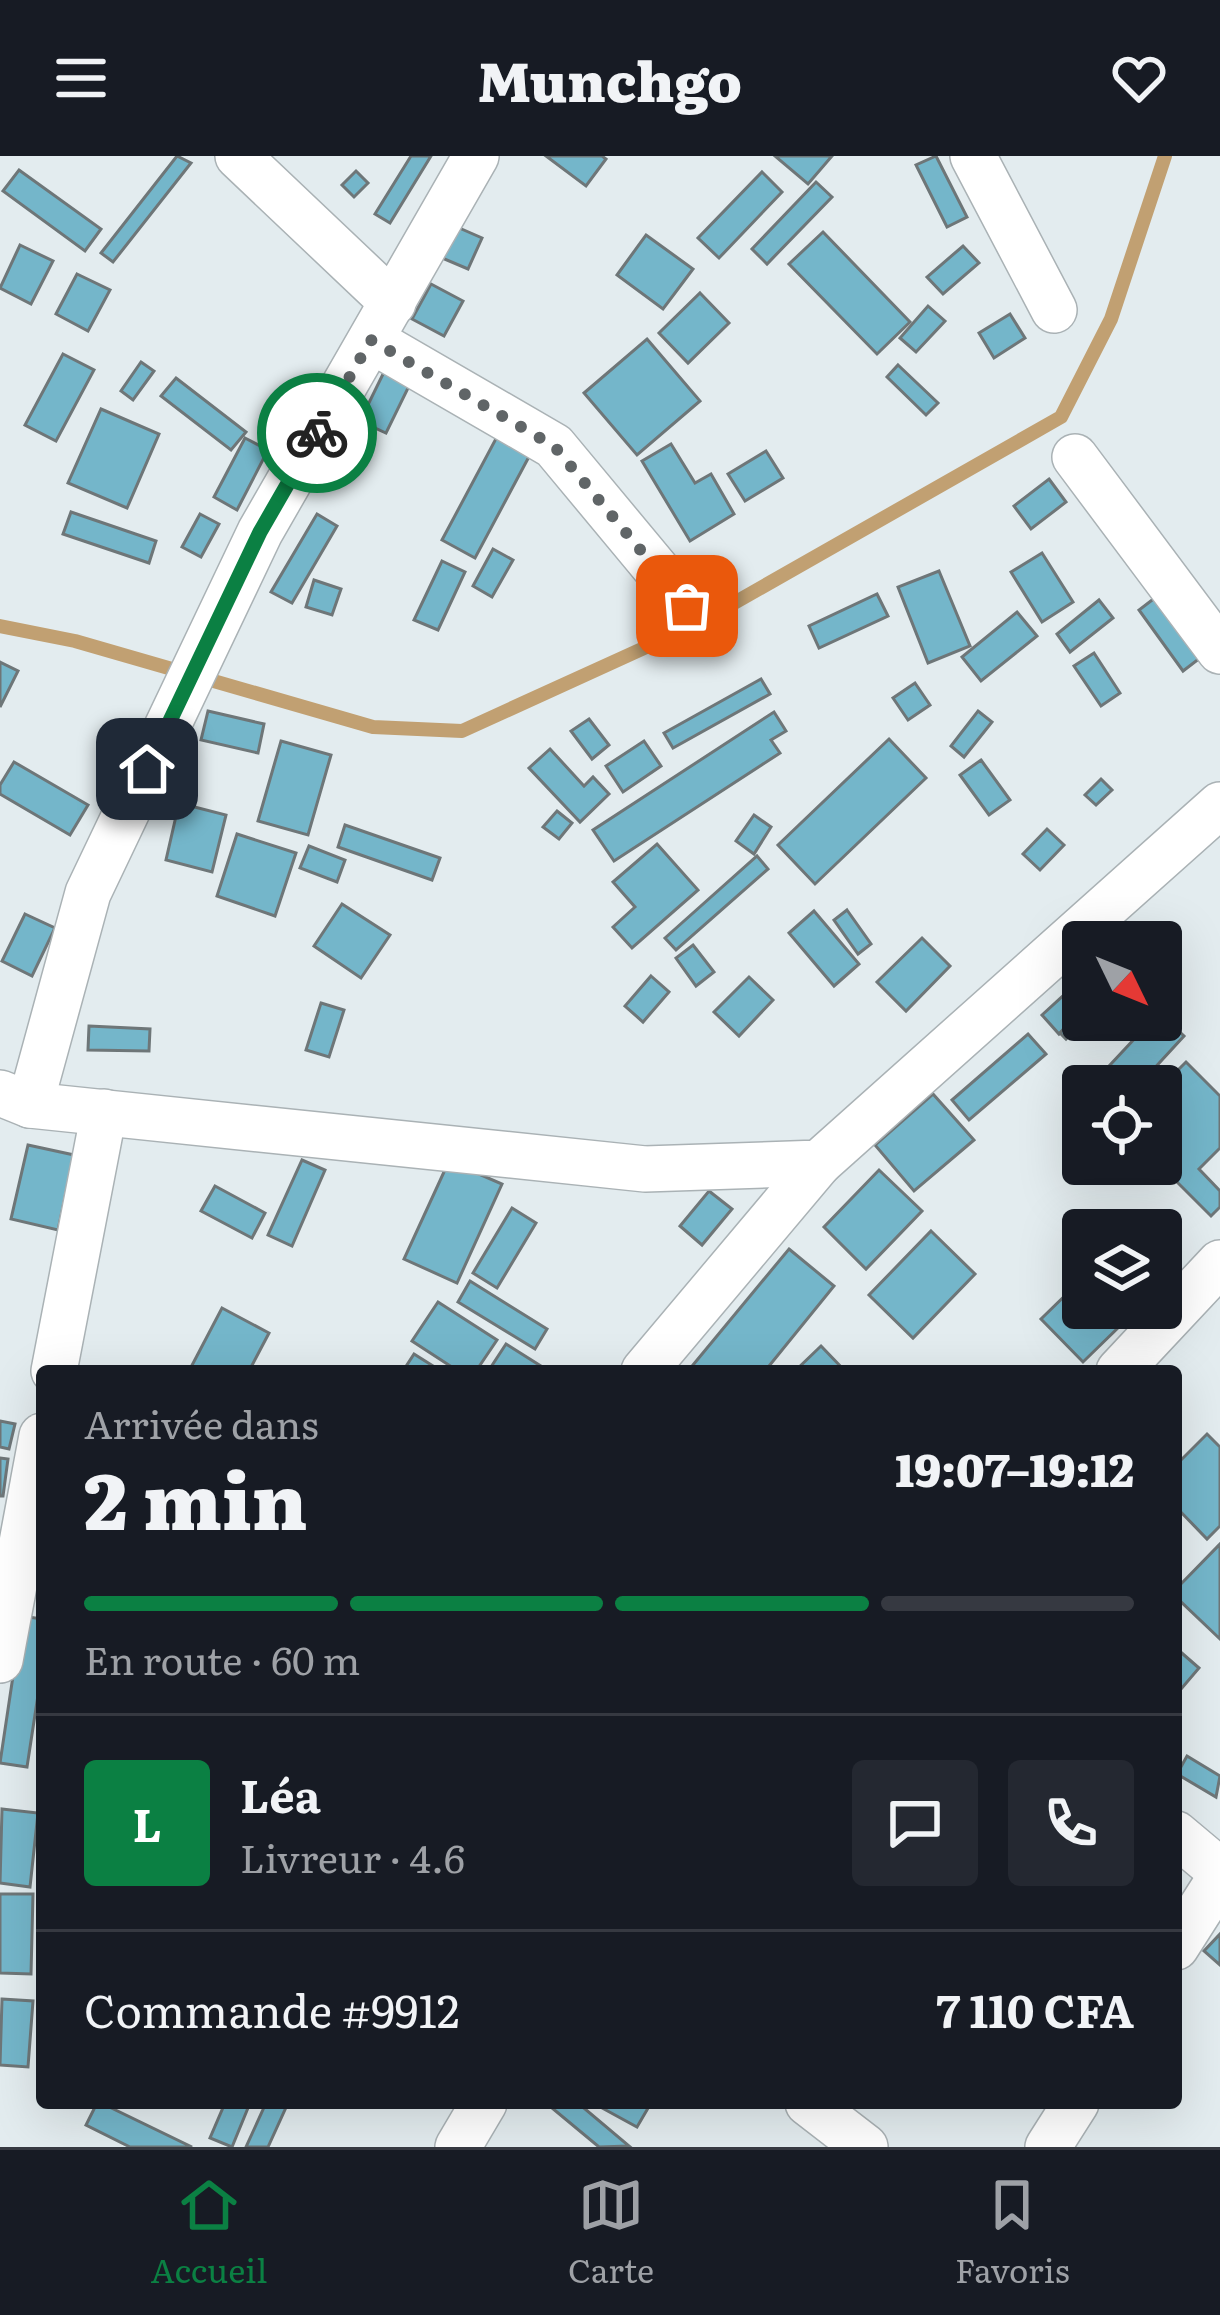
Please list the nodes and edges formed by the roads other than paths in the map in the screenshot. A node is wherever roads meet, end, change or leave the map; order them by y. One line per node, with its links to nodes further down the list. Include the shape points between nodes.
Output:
1 (238, 156): 5 (street)
2 (476, 156): 5 (street)
3 (973, 156): 4 (street)
4 (1054, 310)
5 (382, 321): 7 (street, via 554,446); 10 (street, via 260,532 88,893)
6 (1075, 457): 8 (street)
7 (687, 606)
8 (1220, 651)
9 (1220, 805): 12 (street)
10 (15, 1099): 11 (street)
11 (104, 1112): 12 (street, via 645,1169); 14 (street)
12 (819, 1163): 15 (street)
13 (1220, 1263): 16 (street)
14 (55, 1365)
15 (649, 1365)
16 (1125, 1365)
17 (34, 1530): 18 (street)
18 (0, 1660)
19 (1182, 1840): 20 (street)
20 (1220, 1875): 21 (street)
21 (1182, 1937)
22 (480, 2109): 25 (street)
23 (816, 2109): 26 (street)
24 (1072, 2109): 27 (street)
25 (458, 2147)
26 (865, 2147)
27 (1048, 2147)

